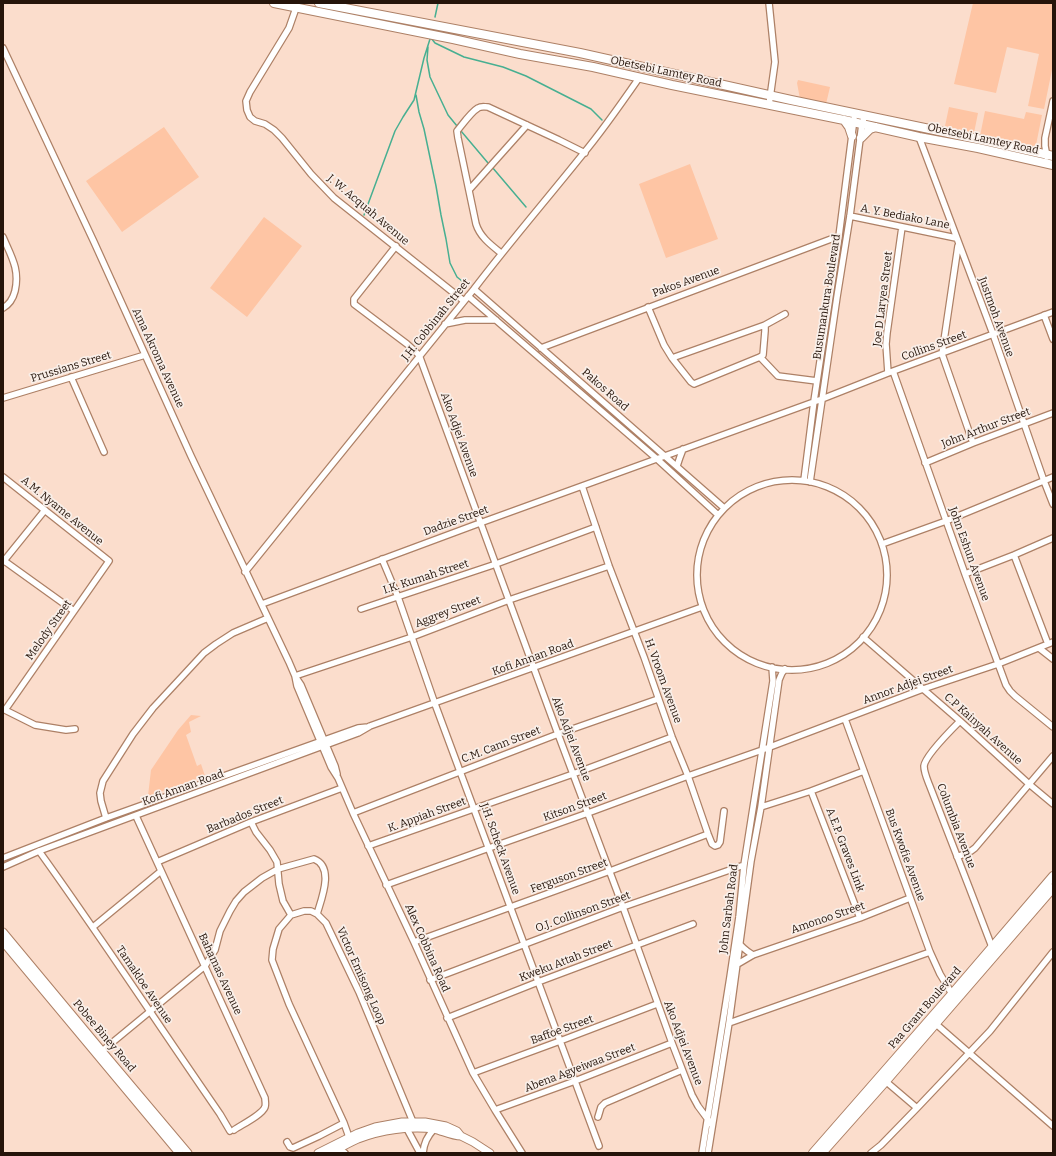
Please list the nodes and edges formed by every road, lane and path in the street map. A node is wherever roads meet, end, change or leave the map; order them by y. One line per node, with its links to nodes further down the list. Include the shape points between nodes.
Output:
1 (274, 3): 4 (main road, Obetsebi Lamtey Road)
2 (319, 3): 7 (main road, Obetsebi Lamtey Road, via 580,53)
3 (769, 3): 7 (street, via 775,62)
4 (296, 8): 6 (main road, Obetsebi Lamtey Road); 28 (street, J. W. Acquah Avenue, via 289,28 250,92 246,101 247,110 250,117 265,124 282,138 334,198)
5 (3, 48): 45 (street, Ama Akroma Avenue)
6 (639, 78): 9 (main road, Obetsebi Lamtey Road); 19 (street, J.H. Cobbinah Street)
7 (772, 95): 9 (street); 10 (main road, Obetsebi Lamtey Road)
8 (1053, 101): 20 (street, via 1045,138)
9 (769, 105): 12 (main road, Obetsebi Lamtey Road)
10 (855, 113): 11 (main road, Obetsebi Lamtey Road); 13 (street, Busumankura Boulevard)
11 (865, 115): 13 (street, Busumankura Boulevard); 20 (main road, Obetsebi Lamtey Road, via 982,140)
12 (844, 120): 13 (main road, Obetsebi Lamtey Road); 16 (main road)
13 (858, 123): 15 (main road, Obetsebi Lamtey Road); 16 (street, Busumankura Boulevard); 18 (street, Busumankura Boulevard)
14 (526, 125): 19 (street); 21 (street); 21 (street, via 482,107 460,127 457,131)
15 (877, 127): 17 (main road, Obetsebi Lamtey Road); 18 (main road, via 870,129)
16 (852, 136): 24 (street, Busumankura Boulevard)
17 (919, 137): 20 (main road, Obetsebi Lamtey Road); 25 (street, Justmoh Avenue)
18 (861, 138): 22 (street, Busumankura Boulevard)
19 (584, 153): 29 (street, J.H. Cobbinah Street)
20 (1050, 160)
21 (469, 190): 29 (street, via 478,231)
22 (850, 216): 23 (street, A. Y. Bediako Lane); 53 (street, Busumankura Boulevard)
23 (902, 227): 25 (street, A. Y. Bediako Lane); 49 (street, Joe D Laryea Street, via 887,334 886,350)
24 (839, 236): 33 (street, Pakos Avenue); 51 (street, Busumankura Boulevard)
25 (956, 238): 27 (street, Justmoh Avenue)
26 (3, 239): 34 (street, via 16,265 17,278 14,296)
27 (959, 244): 41 (street, Justmoh Avenue); 44 (street)
28 (396, 246): 32 (street, J. W. Acquah Avenue); 46 (street, via 354,299 354,304)
29 (501, 253): 30 (street, J.H. Cobbinah Street)
30 (474, 289): 31 (street, J.H. Cobbinah Street); 43 (street, Pakos Road)
31 (468, 296): 32 (street, J.H. Cobbinah Street); 38 (street, Pakos Road)
32 (464, 301): 39 (street, J.H. Cobbinah Street)
33 (648, 307): 43 (street, Pakos Avenue); 48 (street)
34 (3, 308)
35 (1053, 312): 37 (street, Collins Street)
36 (785, 314): 40 (street)
37 (1044, 316): 41 (street, Collins Street); 42 (street)
38 (496, 320): 39 (street, via 465,320); 61 (street, Pakos Road)
39 (445, 324): 46 (street, J.H. Cobbinah Street)
40 (765, 326): 47 (street, via 764,352); 48 (street)
41 (993, 334): 44 (street, Collins Street); 56 (street, Justmoh Avenue)
42 (1053, 340)
43 (541, 348): 60 (street, Pakos Road)
44 (942, 354): 49 (street, Collins Street); 57 (street)
45 (144, 355): 50 (street, Prussians Street); 85 (street, Ama Akroma Avenue)
46 (420, 355): 75 (street, Ako Adjei Avenue); 85 (street, J.H. Cobbinah Street)
47 (760, 357): 48 (street, via 694,384); 51 (street, via 778,376)
48 (672, 358)
49 (891, 372): 53 (street, Collins Street); 62 (street, John Eshun Avenue)
50 (71, 377): 52 (street, Prussians Street); 59 (street)
51 (817, 381): 54 (street, Busumankura Boulevard)
52 (3, 398)
53 (822, 399): 54 (street); 68 (street, Busumankura Boulevard)
54 (814, 401): 58 (street); 66 (street, Busumankura Boulevard)
55 (1053, 413): 56 (street, John Arthur Street)
56 (1024, 424): 57 (street, John Arthur Street); 67 (street, Justmoh Avenue)
57 (973, 443): 62 (street, John Arthur Street)
58 (683, 449): 60 (street); 63 (street)
59 (104, 452)
60 (665, 455): 61 (street); 63 (street, Pakos Road)
61 (657, 458): 69 (street, Dadzie Street); 73 (street, Pakos Road)
62 (926, 463): 74 (street, John Eshun Avenue)
63 (677, 466): 71 (street, Pakos Road)
64 (3, 477): 72 (street, A.M. Nyame Avenue)
65 (1053, 477): 67 (street)
66 (804, 480): 68 (street); 71 (street, via 774,481 747,491)
67 (1044, 480): 70 (street, Justmoh Avenue); 74 (street)
68 (810, 482): 78 (street, via 829,487 852,501 870,520)
69 (582, 486): 75 (street, Dadzie Street); 76 (street, H. Vroom Avenue)
70 (1053, 504)
71 (723, 507): 73 (street)
72 (45, 510): 81 (street); 82 (street, A.M. Nyame Avenue)
73 (718, 514): 90 (street, via 702,546 697,567)
74 (946, 521): 78 (street); 86 (street, John Eshun Avenue)
75 (480, 523): 80 (street, Dadzie Street); 83 (street, Ako Adjei Avenue)
76 (596, 527): 83 (street, I.K. Kumah Street); 84 (street, H. Vroom Avenue)
77 (1053, 538): 79 (street)
78 (882, 544): 96 (street, via 887,568 885,593 877,616)
79 (1014, 555): 86 (street); 97 (street)
80 (382, 559): 87 (street, J.H. Scheck Avenue); 89 (street, Dadzie Street)
81 (3, 561): 92 (street)
82 (108, 561): 92 (street, Melody Street)
83 (496, 564): 87 (street, I.K. Kumah Street); 88 (street, Ako Adjei Avenue)
84 (609, 566): 88 (street, Aggrey Street); 94 (street, H. Vroom Avenue)
85 (246, 572): 89 (street, Ama Akroma Avenue)
86 (965, 574): 100 (street, John Eshun Avenue)
87 (398, 597): 91 (street, I.K. Kumah Street); 95 (street, J.H. Scheck Avenue)
88 (509, 600): 95 (street, Aggrey Street); 102 (street, Ako Adjei Avenue)
89 (262, 604): 93 (street, Ama Akroma Avenue)
90 (702, 607): 94 (street, Kofi Annan Road); 101 (street, via 716,632 733,649 754,662)
91 (362, 609)
92 (74, 611): 111 (street, Melody Street, via 5,710 35,725)
93 (268, 618): 104 (street, Ama Akroma Avenue); 132 (street, via 233,633 216,644 153,708 103,780 100,793)
94 (634, 632): 102 (street, Kofi Annan Road); 106 (street, H. Vroom Avenue)
95 (412, 637): 104 (street, Aggrey Street); 107 (street, J.H. Scheck Avenue)
96 (863, 637): 103 (street, via 833,660 815,667); 105 (street, C.P Kainyah Avenue)
97 (1051, 643): 98 (street, Annor Adjei Street)
98 (1039, 648): 99 (street); 100 (street, Annor Adjei Street)
99 (1053, 660)
100 (998, 664): 105 (street, Annor Adjei Street); 110 (street, John Eshun Avenue, via 1010,691)
101 (772, 667): 103 (street); 116 (street, John Sarbah Road, via 773,681)
102 (534, 668): 107 (street, Kofi Annan Road); 112 (street, Ako Adjei Avenue)
103 (785, 669): 115 (street, John Sarbah Road, via 779,680)
104 (295, 676): 114 (street, Ama Akroma Avenue, via 301,685)
105 (923, 689): 108 (street, Annor Adjei Street); 109 (street, C.P Kainyah Avenue)
106 (658, 699): 112 (street, C.M. Cann Street); 113 (street, H. Vroom Avenue)
107 (435, 704): 114 (street, Kofi Annan Road, via 370,726 358,734); 118 (street, J.H. Scheck Avenue)
108 (845, 719): 115 (street, Annor Adjei Street); 119 (street, Bus Kwofie Avenue)
109 (960, 721): 122 (street, C.P Kainyah Avenue); 138 (street, Columbia Avenue, via 924,765)
110 (1053, 727)
111 (75, 729)
112 (558, 734): 118 (street, C.M. Cann Street); 120 (street, Ako Adjei Avenue)
113 (672, 737): 120 (street, K. Appiah Street); 121 (street, H. Vroom Avenue)
114 (323, 744): 123 (street, Alex Cobbina Road); 131 (street, Kofi Annan Road); 132 (street, Kofi Annan Road)
115 (770, 746): 116 (street, Kitson Street); 126 (street, John Sarbah Road)
116 (762, 750): 121 (street, Kitson Street); 141 (street, John Sarbah Road)
117 (1053, 756): 122 (street)
118 (460, 771): 127 (street, J.H. Scheck Avenue); 129 (street, C.M. Cann Street)
119 (864, 771): 124 (street); 149 (street, Bus Kwofie Avenue)
120 (573, 774): 127 (street, K. Appiah Street); 130 (street, Ako Adjei Avenue)
121 (688, 776): 130 (street, Kitson Street); 134 (street, H. Vroom Avenue)
122 (1029, 784): 125 (street, C.P Kainyah Avenue); 138 (street, via 975,848)
123 (342, 788): 129 (street, Alex Cobbina Road); 133 (street, Barbados Street)
124 (811, 791): 126 (street); 154 (street, A.E.P. Graves Link)
125 (1053, 804)
126 (760, 807): 161 (street, John Sarbah Road)
127 (474, 809): 135 (street, K. Appiah Street); 136 (street, J.H. Scheck Avenue)
128 (724, 811): 134 (street, via 718,845 712,844)
129 (353, 813): 135 (street, Alex Cobbina Road)
130 (588, 813): 136 (street, Kitson Street); 145 (street, Ako Adjei Avenue)
131 (136, 816): 137 (street, Kofi Annan Road); 140 (street, Bahamas Avenue)
132 (106, 818): 139 (street, Kofi Annan Road)
133 (251, 822): 140 (street, Barbados Street); 143 (street, via 270,850)
134 (708, 834): 145 (street, Ferguson Street)
135 (368, 846): 147 (street, Alex Cobbina Road)
136 (488, 848): 147 (street, Kitson Street); 151 (street, J.H. Scheck Avenue)
137 (39, 851): 142 (street, Kofi Annan Road); 157 (street, Tamakloe Avenue)
138 (957, 857): 164 (street, Columbia Avenue)
139 (3, 858)
140 (157, 862): 144 (street, Bahamas Avenue)
141 (744, 865): 150 (street, O.J. Collinson Street); 189 (street, John Sarbah Road)
142 (3, 867)
143 (278, 868): 152 (street, via 318,860 325,875 325,886); 153 (street, via 283,901); 169 (street, via 244,892 236,901 220,931 213,955)
144 (161, 871): 157 (street); 169 (street, Bahamas Avenue)
145 (610, 871): 150 (street, Ako Adjei Avenue); 151 (street, Ferguson Street)
146 (1053, 876): 155 (main road, Paa Grant Boulevard)
147 (386, 886): 160 (street, Alex Cobbina Road)
148 (1053, 888): 155 (main road, Paa Grant Boulevard)
149 (910, 898): 154 (street, Amonoo Street); 165 (street, Bus Kwofie Avenue)
150 (624, 907): 162 (street, O.J. Collinson Street); 163 (street, Ako Adjei Avenue)
151 (511, 908): 160 (street, Ferguson Street); 162 (street, J.H. Scheck Avenue)
152 (317, 914): 153 (street, via 304,911); 190 (street, Victor Emisong Loop, via 326,923 359,992)
153 (291, 915): 191 (street, via 279,928 272,960 289,1004)
154 (860, 918): 167 (street, Amonoo Street)
155 (1018, 923): 164 (main road, Paa Grant Boulevard); 177 (main road, Paa Grant Boulevard)
156 (693, 924): 163 (street, Kweku Attah Street)
157 (93, 927): 174 (street, Tamakloe Avenue)
158 (3, 932): 180 (street, Pobee Biney Road)
159 (3, 942): 202 (street, Pobee Biney Road)
160 (414, 942): 170 (street, Alex Cobbina Road)
161 (739, 943): 167 (street); 168 (street, John Sarbah Road)
162 (524, 944): 170 (street, O.J. Collinson Street); 171 (street, J.H. Scheck Avenue)
163 (637, 945): 171 (street, Kweku Attah Street); 173 (street, Ako Adjei Avenue)
164 (992, 947): 172 (main road, Paa Grant Boulevard)
165 (930, 952): 172 (street, Bus Kwofie Avenue); 176 (street)
166 (1053, 952): 181 (street)
167 (753, 955): 168 (street, Amonoo Street)
168 (736, 965): 176 (street, John Sarbah Road)
169 (205, 966): 174 (street); 196 (street, Bahamas Avenue, via 265,1098 264,1110)
170 (430, 980): 175 (street, Alex Cobbina Road)
171 (538, 982): 175 (street, Kweku Attah Street); 178 (street, J.H. Scheck Avenue)
172 (952, 994): 184 (main road, Paa Grant Boulevard)
173 (658, 1004): 178 (street, Baffoe Street); 179 (street, Ako Adjei Avenue)
174 (150, 1012): 180 (street); 196 (street, Tamakloe Avenue)
175 (447, 1018): 183 (street, Alex Cobbina Road)
176 (728, 1023): 192 (street, John Sarbah Road)
177 (936, 1024): 181 (street); 184 (main road, Paa Grant Boulevard)
178 (560, 1041): 183 (street, Baffoe Street); 185 (street, J.H. Scheck Avenue)
179 (672, 1043): 182 (street, Ako Adjei Avenue); 185 (street, Abena Agyeiwaa Street)
180 (102, 1051): 203 (street, Pobee Biney Road)
181 (969, 1053): 186 (street); 193 (street)
182 (682, 1070): 188 (street, via 605,1103); 189 (street, Ako Adjei Avenue, via 692,1096)
183 (473, 1073): 187 (street, Alex Cobbina Road)
184 (883, 1079): 186 (street); 212 (main road, Paa Grant Boulevard); 213 (main road, Paa Grant Boulevard)
185 (574, 1081): 187 (street, Abena Agyeiwaa Street); 200 (street, J.H. Scheck Avenue)
186 (916, 1108): 214 (street)
187 (495, 1110): 209 (street, Alex Cobbina Road)
188 (598, 1116)
189 (707, 1119): 192 (street, Ako Adjei Avenue); 210 (street, John Sarbah Road)
190 (413, 1122): 197 (street, via 446,1126); 198 (street, via 374,1127)
191 (344, 1123): 198 (street); 199 (street, via 293,1148)
192 (712, 1125): 211 (street, John Sarbah Road)
193 (1053, 1126)
194 (407, 1129): 195 (street); 201 (street, via 360,1138); 206 (street)
195 (434, 1129): 197 (street); 207 (street, via 428,1136)
196 (232, 1130)
197 (461, 1136): 208 (street)
198 (349, 1137): 204 (street)
199 (287, 1142)
200 (599, 1146)
201 (342, 1151): 205 (street)
202 (179, 1153)
203 (188, 1153)
204 (318, 1153)
205 (331, 1153)
206 (420, 1153)
207 (423, 1153)
208 (490, 1153)
209 (522, 1153)
210 (702, 1153)
211 (708, 1153)
212 (813, 1153)
213 (822, 1153)
214 (871, 1153)

